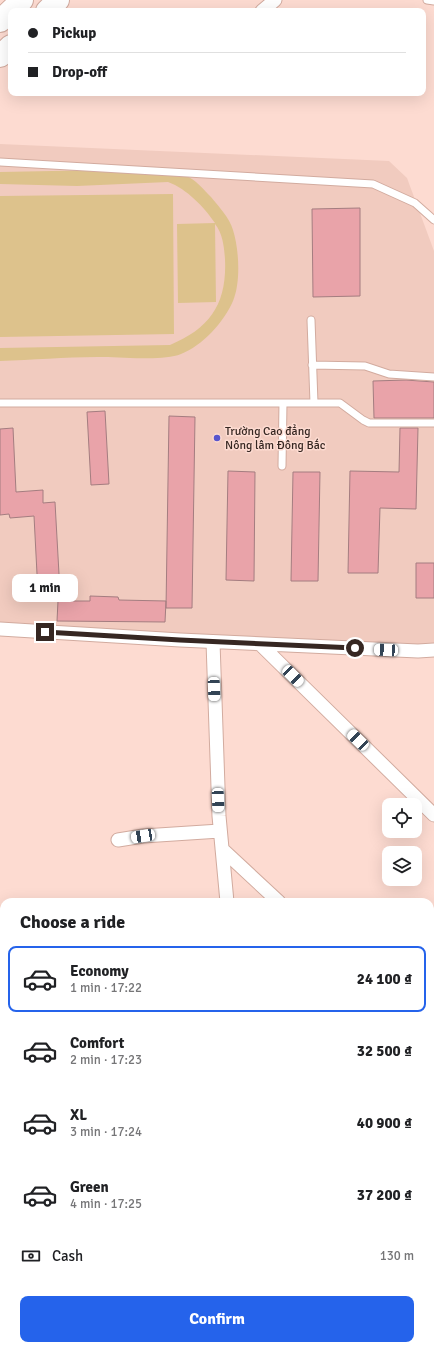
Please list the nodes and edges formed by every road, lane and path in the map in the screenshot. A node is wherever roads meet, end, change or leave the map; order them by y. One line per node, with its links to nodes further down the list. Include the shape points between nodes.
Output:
1 (22, 0): 6 (highway)
2 (58, 0): 7 (highway)
3 (275, 0): 8 (street)
4 (427, 0): 5 (lane)
5 (434, 2)
6 (14, 8)
7 (50, 8)
8 (266, 8)
9 (8, 13): 10 (highway)
10 (0, 21)
11 (0, 162): 12 (lane, via 373,184 415,203)
12 (434, 220)
13 (311, 320): 14 (lane)
14 (312, 365): 15 (lane, via 365,366 389,374); 18 (lane)
15 (434, 377)
16 (0, 403): 17 (lane)
17 (283, 403): 18 (lane); 20 (lane)
18 (314, 403): 19 (lane, via 340,403 369,423)
19 (434, 423)
20 (282, 466)
21 (0, 629): 22 (street)
22 (213, 642): 23 (street); 26 (street)
23 (260, 644): 24 (street); 25 (street)
24 (434, 650)
25 (434, 815)
26 (220, 830): 27 (street); 28 (street)
27 (118, 840)
28 (222, 849): 29 (street); 30 (street)
29 (228, 898)
30 (275, 898)

